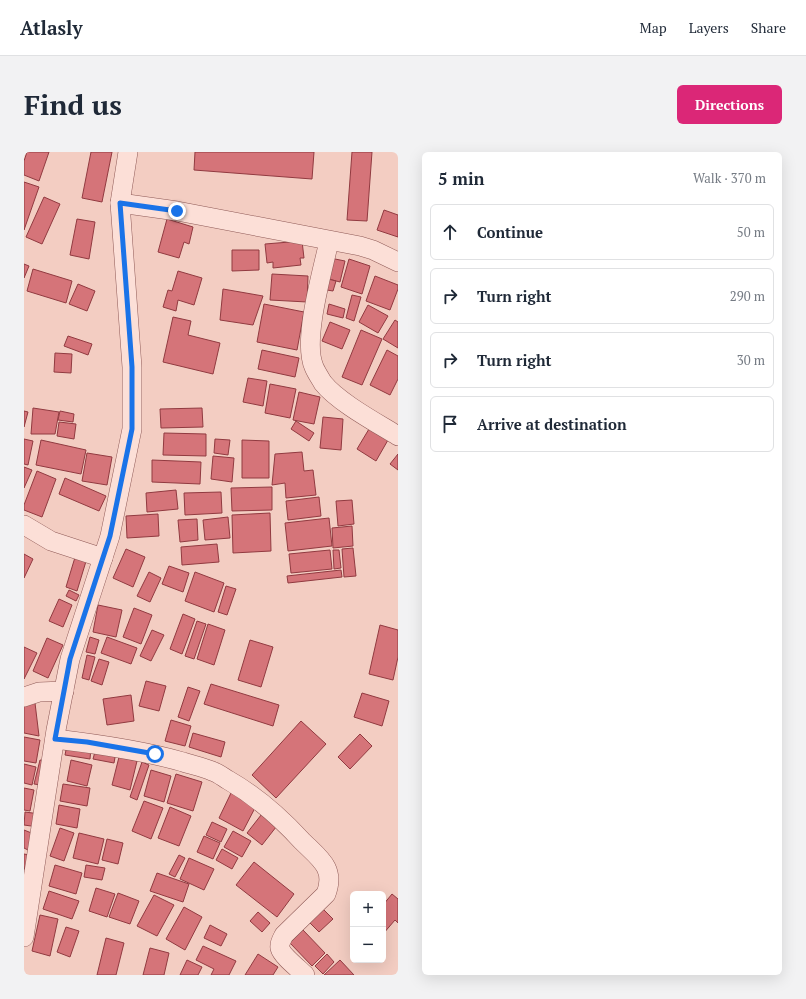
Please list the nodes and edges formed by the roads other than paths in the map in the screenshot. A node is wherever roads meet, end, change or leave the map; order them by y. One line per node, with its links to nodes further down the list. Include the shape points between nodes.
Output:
1 (128, 152): 2 (street)
2 (120, 203): 3 (street, via 177,211); 7 (street, via 132,367 132,429 110,536)
3 (329, 240): 4 (street, via 373,250); 5 (street, via 313,316 310,348 313,367 324,383 341,399)
4 (398, 262)
5 (398, 436)
6 (24, 525): 7 (street, via 51,540)
7 (103, 558): 8 (street, via 70,659)
8 (64, 691): 9 (street, via 39,692); 10 (street)
9 (24, 697)
10 (55, 739): 11 (street); 12 (street, via 155,754 212,771 246,790 285,822 329,872 326,894 280,942 283,953)
11 (24, 937)
12 (305, 975)

